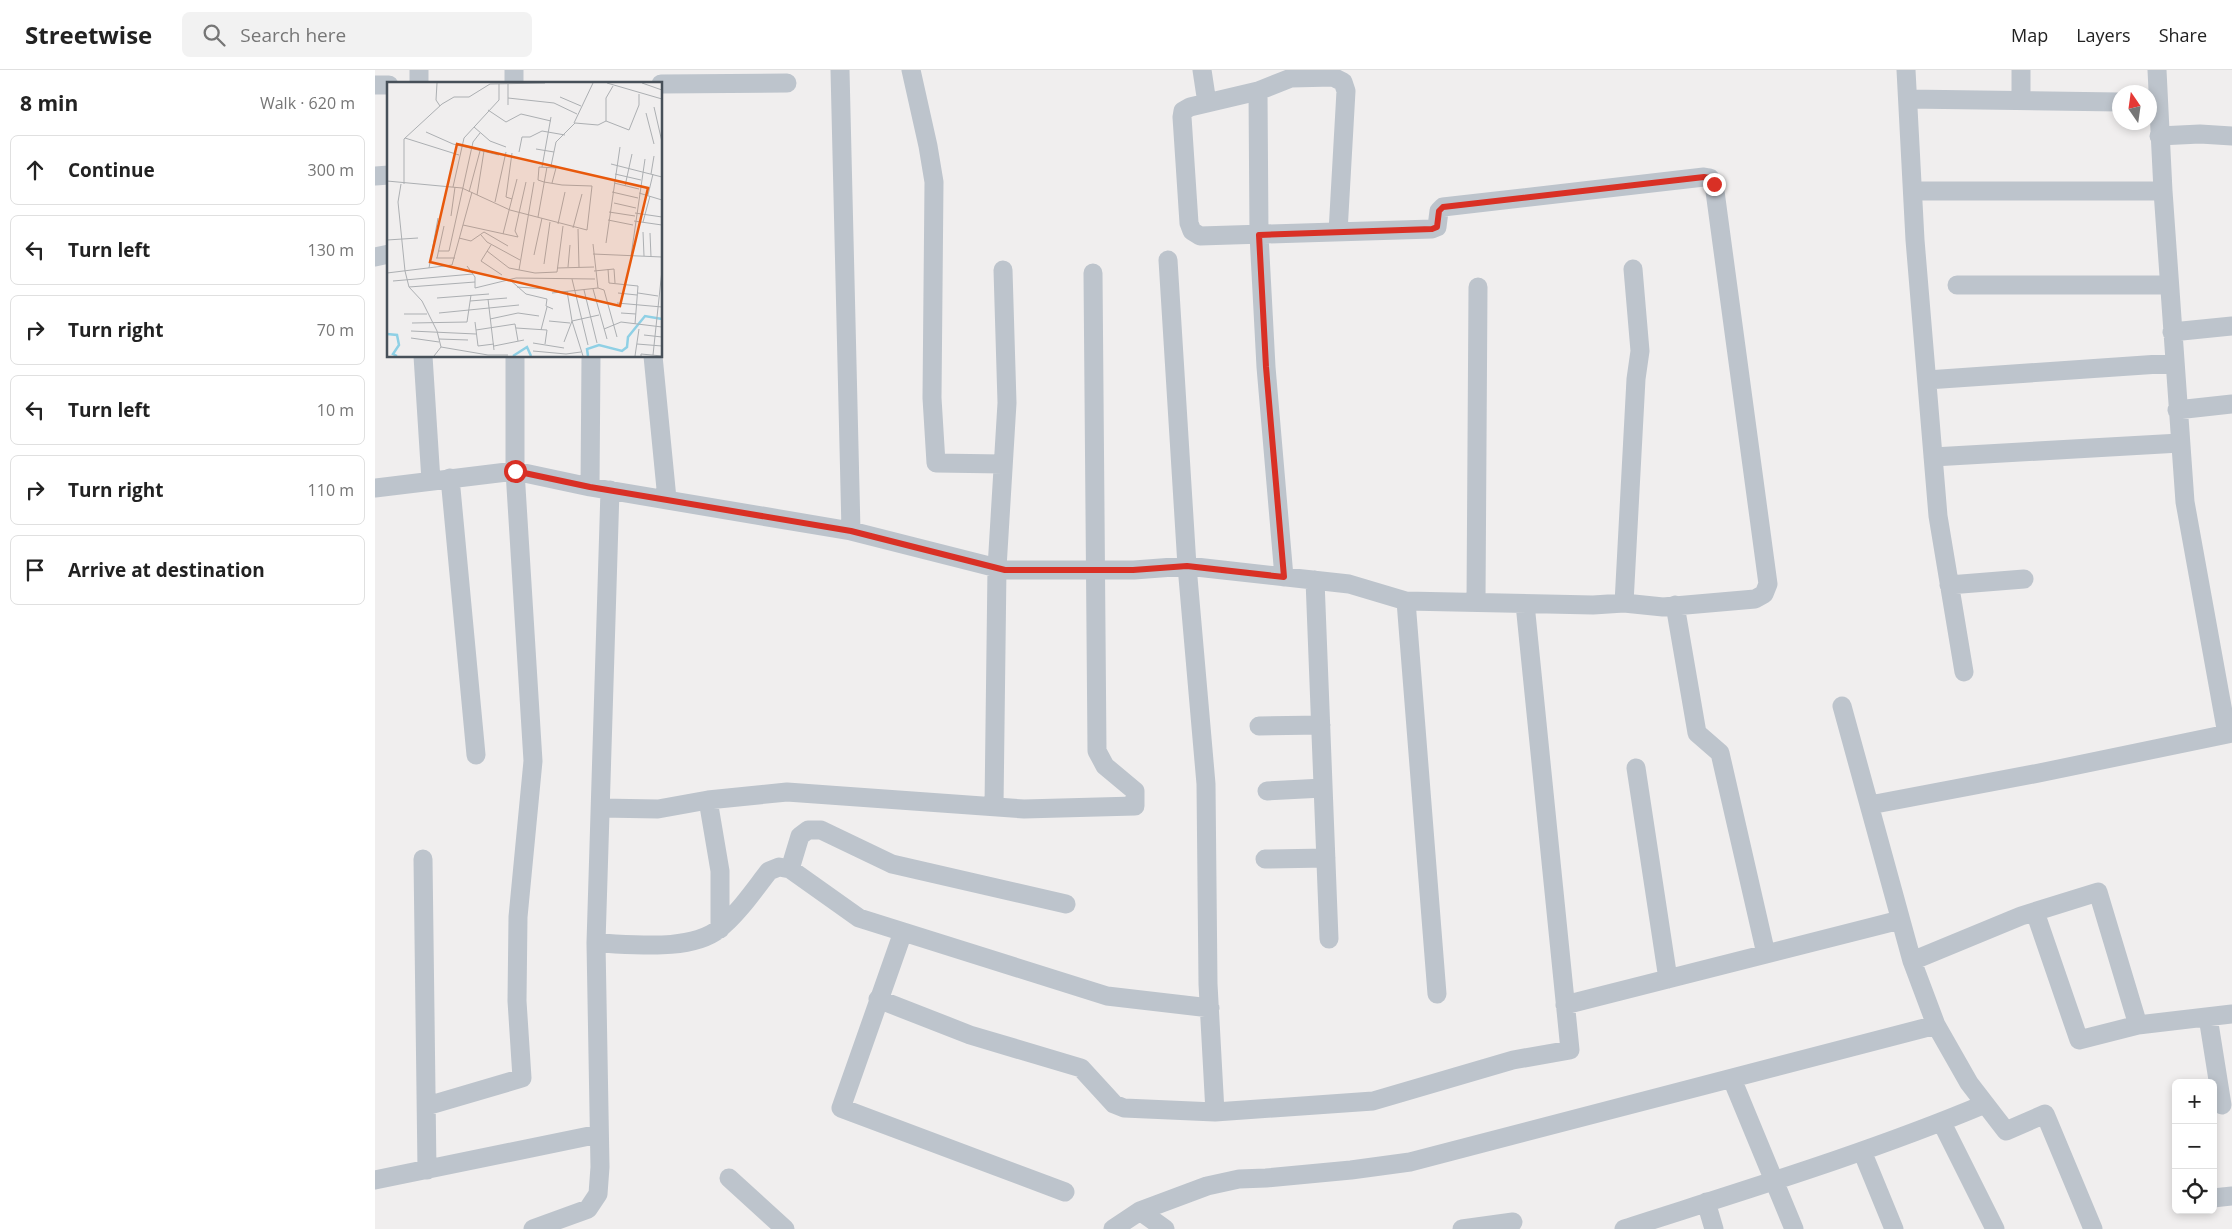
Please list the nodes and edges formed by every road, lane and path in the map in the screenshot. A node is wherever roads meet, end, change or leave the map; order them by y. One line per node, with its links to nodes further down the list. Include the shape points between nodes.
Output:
1 (839, 70): 50 (street)
2 (911, 70): 42 (street, via 934,182 933,398 936,463)
3 (1202, 70): 15 (street)
4 (1906, 70): 12 (street)
5 (2021, 70): 13 (street)
6 (2157, 70): 10 (street)
7 (1291, 74): 11 (street); 21 (street, via 1333,77 1343,82 1346,91)
8 (787, 83): 9 (street)
9 (663, 84)
10 (2156, 85)
11 (1259, 91): 15 (street); 22 (street)
12 (1908, 99): 13 (street); 19 (street)
13 (2021, 100): 14 (street)
14 (2112, 102)
15 (1207, 103): 22 (street, via 1190,107 1183,111 1182,117 1192,231 1201,236)
16 (2157, 123): 17 (street)
17 (2159, 136): 18 (street); 20 (street)
18 (2232, 136)
19 (1913, 191): 20 (street); 37 (street)
20 (2163, 191): 28 (street)
21 (1338, 232): 22 (street); 62 (street, via 1432,229 1437,227 1439,211 1443,207 1710,178 1714,184 1768,584 1764,594 1755,599)
22 (1259, 235): 54 (street, via 1266,367)
23 (1168, 260): 51 (street)
24 (1633, 269): 60 (street, via 1640,351)
25 (1003, 270): 42 (street, via 1007,403)
26 (1093, 273): 53 (street)
27 (1957, 285): 28 (street)
28 (2169, 285): 31 (street)
29 (1478, 287): 59 (street)
30 (2232, 326): 31 (street)
31 (2172, 332): 36 (street)
32 (423, 358): 45 (street)
33 (515, 358): 43 (street)
34 (591, 358): 46 (street)
35 (653, 358): 49 (street)
36 (2174, 363): 37 (street); 39 (street)
37 (1927, 380): 41 (street)
38 (2232, 404): 39 (street)
39 (2177, 410): 40 (street)
40 (2179, 443): 41 (street); 67 (street, via 2185,502)
41 (1933, 457): 57 (street)
42 (1003, 464): 52 (street)
43 (515, 471): 44 (street); 46 (street); 101 (street, via 533,761 518,917 517,1001 522,1078)
44 (450, 478): 45 (street); 68 (street)
45 (431, 481): 47 (street)
46 (590, 487): 48 (street)
47 (375, 488)
48 (611, 490): 49 (street); 75 (street)
49 (667, 499): 50 (street)
50 (851, 531): 52 (street)
51 (1187, 566): 53 (street); 54 (street); 93 (street, via 1206,784)
52 (997, 568): 53 (street); 74 (street)
53 (1095, 570): 74 (street, via 1097,751 1105,766 1135,791 1135,806 1024,809)
54 (1284, 577): 56 (street)
55 (2024, 579): 57 (street)
56 (1315, 580): 58 (street, via 1349,584); 65 (street)
57 (1949, 585): 63 (street)
58 (1406, 601): 59 (street); 90 (street)
59 (1476, 602): 61 (street)
60 (1624, 603): 61 (street); 62 (street)
61 (1525, 604): 92 (street)
62 (1675, 605): 87 (street, via 1697,733 1720,752)
63 (1963, 672)
64 (1842, 706): 73 (street)
65 (1321, 725): 66 (street); 70 (street)
66 (1259, 726)
67 (2229, 733): 73 (street)
68 (476, 755)
69 (1636, 768): 89 (street)
70 (1323, 788): 71 (street); 76 (street)
71 (1267, 791)
72 (708, 800): 74 (street, via 787,792); 75 (street, via 658,809); 83 (street, via 720,871)
73 (1870, 805): 82 (street)
74 (994, 806)
75 (601, 808): 86 (street)
76 (1326, 858): 78 (street); 85 (street)
77 (423, 859): 101 (street)
78 (1265, 859)
79 (790, 870): 80 (street, via 799,836 808,830 821,830 892,864); 83 (street, via 779,867 769,871); 84 (street, via 859,918)
80 (1066, 904)
81 (2035, 912): 88 (street); 97 (street, via 2079,1040); 97 (street, via 2098,892)
82 (1900, 920): 87 (street); 88 (street)
83 (720, 929): 86 (street, via 686,944)
84 (903, 932): 91 (street); 93 (street, via 1107,996)
85 (1329, 939)
86 (596, 943): 104 (street)
87 (1766, 954): 89 (street)
88 (1911, 961): 96 (street)
89 (1668, 979): 92 (street)
90 (1437, 994)
91 (878, 999): 102 (street, via 970,1035 1081,1068 1113,1104 1123,1108); 110 (street, via 841,1108)
92 (1565, 1005): 102 (street, via 1570,1050 1513,1060 1373,1101)
93 (1210, 1008): 102 (street)
94 (2232, 1014): 95 (street)
95 (2208, 1017): 97 (street); 100 (street)
96 (1936, 1025): 98 (street); 99 (street, via 1969,1083)
97 (2138, 1025)
98 (1732, 1079): 109 (street); 114 (street, via 1410,1162 1239,1179 1207,1186)
99 (1985, 1104): 103 (street); 126 (street, via 2006,1131 2045,1114)
100 (2223, 1104)
101 (427, 1106): 106 (street)
102 (1215, 1112)
103 (1942, 1122): 105 (street); 125 (street)
104 (599, 1134): 106 (street); 116 (street, via 598,1194 588,1209)
105 (1862, 1151): 109 (street); 124 (street)
106 (427, 1170): 108 (street)
107 (729, 1178): 117 (street)
108 (375, 1180)
109 (1773, 1182): 113 (street); 123 (street)
110 (1065, 1192)
111 (2232, 1196): 112 (street)
112 (2217, 1198)
113 (1706, 1202): 121 (street); 122 (street)
114 (1141, 1211): 118 (street); 119 (street)
115 (1513, 1222): 120 (street)
116 (533, 1229)
117 (785, 1229)
118 (1113, 1229)
119 (1165, 1229)
120 (1462, 1229)
121 (1624, 1229)
122 (1714, 1229)
123 (1794, 1229)
124 (1894, 1229)
125 (1995, 1229)
126 (2093, 1229)

